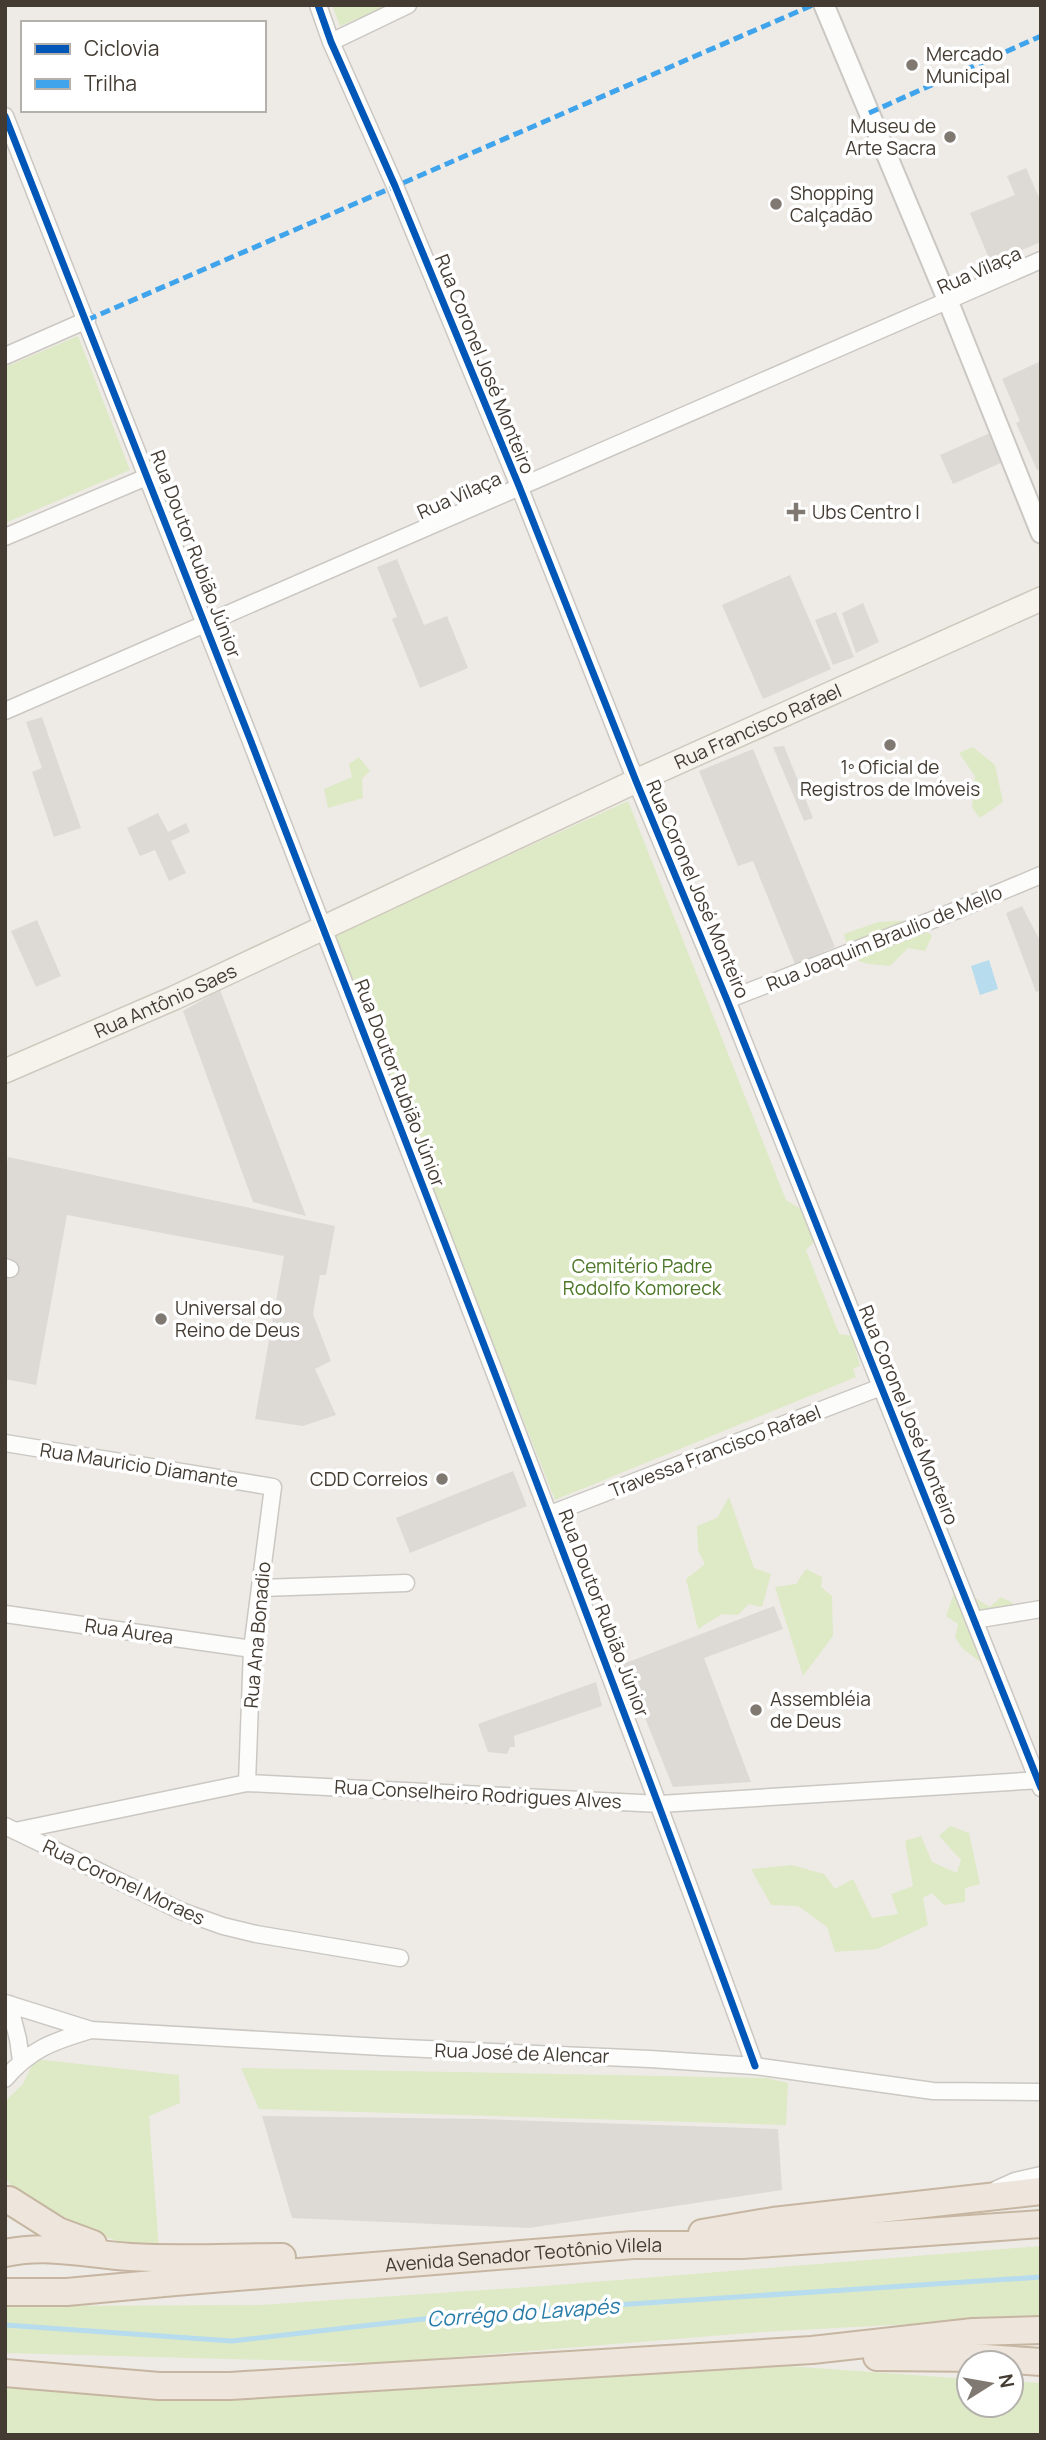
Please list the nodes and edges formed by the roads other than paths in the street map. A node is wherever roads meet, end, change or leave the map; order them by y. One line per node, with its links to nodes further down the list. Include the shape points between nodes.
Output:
1 (318, 5): 4 (street, Rua Coronel José Monteiro)
2 (408, 5): 4 (street)
3 (824, 5): 7 (street)
4 (331, 42): 11 (street, Rua Coronel José Monteiro)
5 (5, 116): 8 (street, Rua Doutor Rubião Júnior)
6 (1041, 260): 7 (street, Rua Vilaça)
7 (948, 301): 11 (street, Rua Vilaça); 12 (street)
8 (87, 320): 9 (street); 10 (street, Rua Doutor Rubião Júnior)
9 (5, 356)
10 (149, 476): 13 (street); 15 (street, Rua Doutor Rubião Júnior)
11 (519, 486): 15 (street, Rua Vilaça); 17 (street, Rua Coronel José Monteiro)
12 (1041, 533)
13 (5, 537)
14 (1041, 599): 17 (main road, Rua Francisco Rafael)
15 (207, 623): 16 (street, Rua Vilaça); 19 (street, Rua Doutor Rubião Júnior)
16 (5, 710)
17 (636, 781): 19 (main road, Rua Francisco Rafael); 20 (street, Rua Coronel José Monteiro)
18 (1041, 875): 20 (street, Rua Joaquim Braulio de Mello)
19 (323, 927): 21 (main road, Rua Antônio Saes); 25 (street, Rua Doutor Rubião Júnior)
20 (727, 1000): 22 (street, Rua Coronel José Monteiro)
21 (5, 1071)
22 (881, 1387): 25 (street, Travessa Francisco Rafael); 30 (street, Rua Coronel José Monteiro)
23 (5, 1443): 24 (street, Rua Mauricio Diamante)
24 (273, 1487): 27 (street, Rua Ana Bonadio)
25 (550, 1514): 34 (street, Rua Doutor Rubião Júnior)
26 (406, 1583): 27 (street)
27 (261, 1588): 31 (street, Rua Ana Bonadio)
28 (1041, 1609): 30 (street)
29 (5, 1614): 31 (street, Rua Áurea)
30 (974, 1620): 33 (street, Rua Coronel José Monteiro)
31 (252, 1649): 32 (street, Rua Ana Bonadio)
32 (247, 1783): 34 (street, Rua Conselheiro Rodrigues Alves); 35 (street, Rua Conselheiro Rodrigues Alves)
33 (1040, 1783): 34 (street, Rua Conselheiro Rodrigues Alves)
34 (660, 1804): 40 (street, Rua Doutor Rubião Júnior)
35 (10, 1828): 36 (street, Rua Coronel Moraes, via 223,1927)
36 (400, 1958)
37 (7, 2004): 38 (street, Rua José de Alencar); 39 (street)
38 (91, 2030): 39 (street, via 62,2038); 40 (street, Rua José de Alencar)
39 (20, 2061): 41 (street)
40 (755, 2066): 42 (street, Rua José de Alencar, via 933,2091)
41 (5, 2080)
42 (1041, 2092)
43 (1041, 2175): 45 (street)
44 (1041, 2191): 45 (highway)
45 (969, 2200): 48 (highway, via 774,2221)
46 (6, 2203): 50 (highway, via 58,2231)
47 (1041, 2224): 48 (highway, Avenida Senador Teotônio Vilela, via 742,2245)
48 (633, 2245): 51 (highway, Avenida Senador Teotônio Vilela)
49 (5, 2253): 50 (highway, via 42,2248)
50 (127, 2257): 51 (highway, via 333,2256)
51 (377, 2266): 52 (highway, Avenida Senador Teotônio Vilela, via 67,2292)
52 (5, 2292)
53 (1041, 2330): 54 (highway, via 974,2332)
54 (813, 2350): 55 (highway, via 877,2357); 56 (highway, via 230,2386 159,2386)
55 (1041, 2362)
56 (5, 2374)

